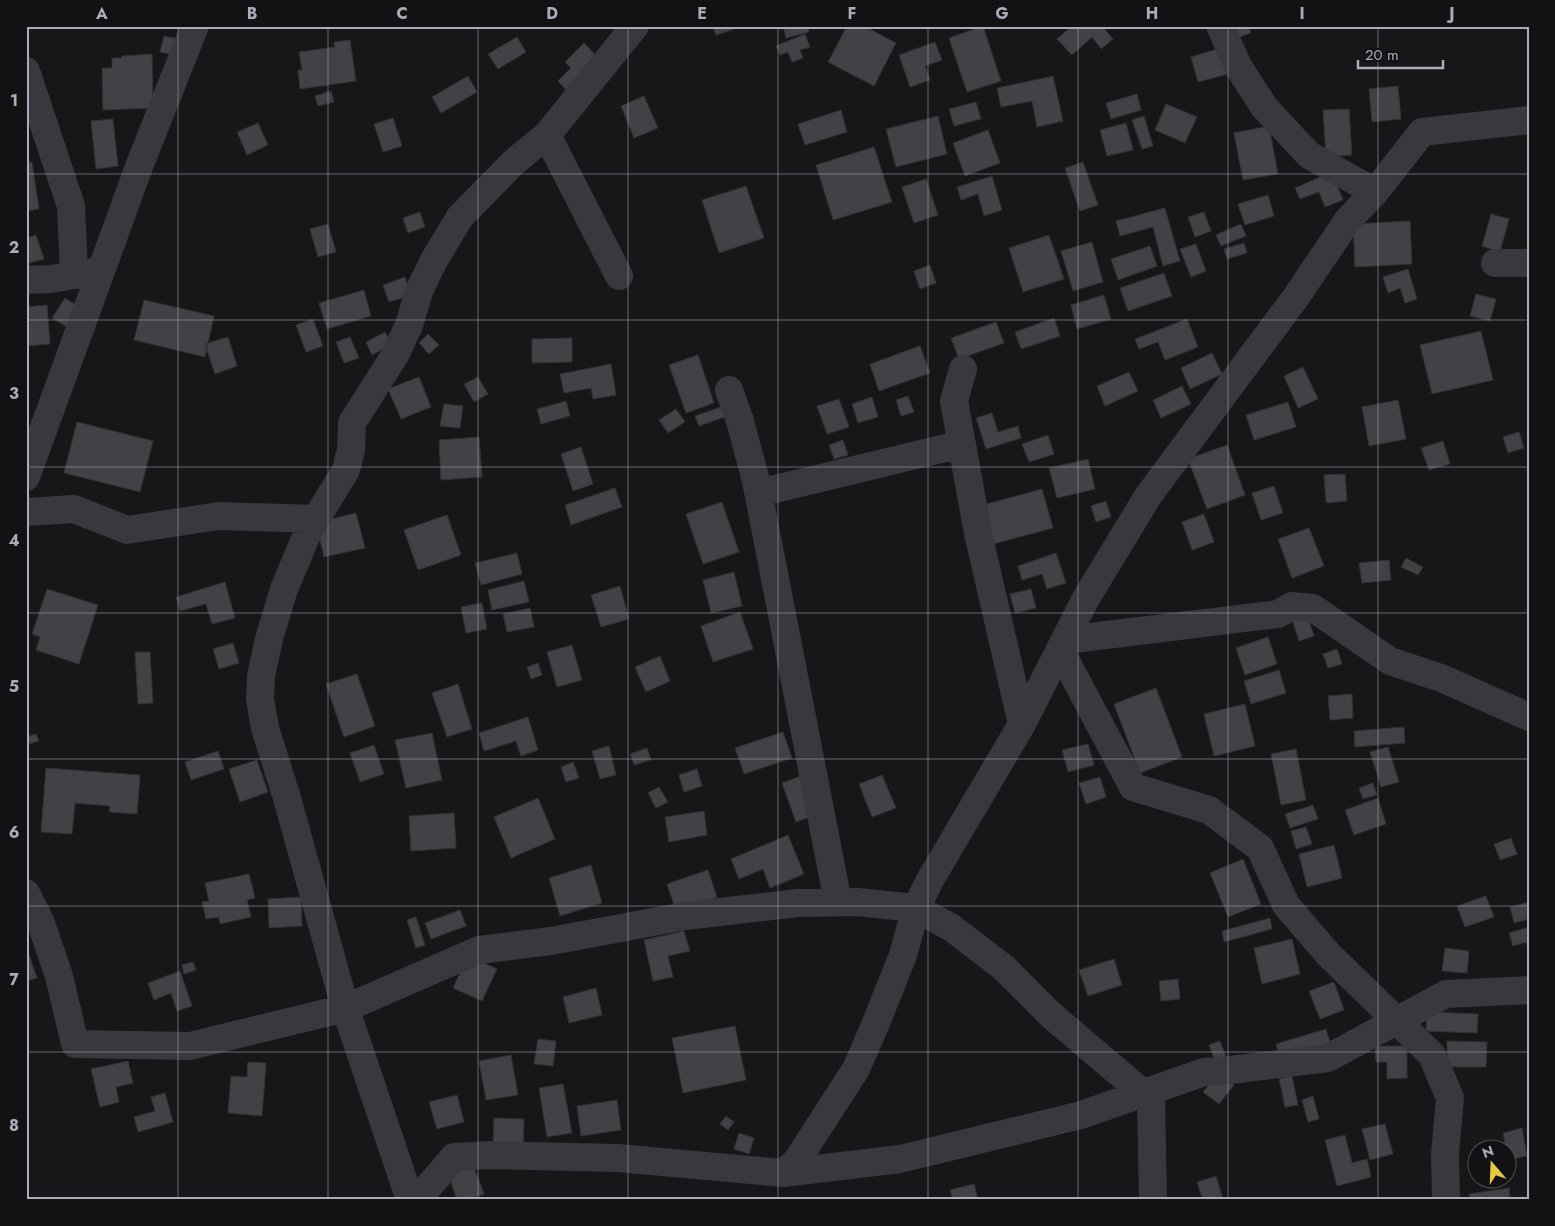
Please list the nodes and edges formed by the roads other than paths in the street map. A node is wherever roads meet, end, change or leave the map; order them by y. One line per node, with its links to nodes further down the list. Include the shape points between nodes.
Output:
1 (195, 26): 10 (street, via 140,164)
2 (635, 26): 6 (street)
3 (1220, 26): 7 (street, via 1240,68 1265,108 1309,155)
4 (26, 71): 11 (street, via 70,206)
5 (1529, 120): 7 (street, via 1422,132)
6 (547, 135): 12 (street); 20 (street, via 514,162 460,217 434,260 395,355 352,423 346,470)
7 (1374, 192): 21 (street, via 1348,220 1296,297 1148,496 1085,600)
8 (1495, 263): 9 (street)
9 (1529, 263)
10 (102, 272): 11 (street); 17 (street)
11 (74, 274): 13 (street)
12 (619, 276)
13 (26, 280)
14 (963, 369): 16 (street, via 954,401)
15 (729, 390): 18 (street)
16 (962, 444): 18 (street); 23 (street, via 978,533)
17 (26, 477)
18 (758, 491): 25 (street)
19 (26, 512): 20 (street, via 74,509 127,530 219,516)
20 (316, 519): 28 (street, via 284,589 269,638 260,699 265,728)
21 (1062, 645): 22 (street, via 1278,614 1292,606 1313,608 1390,661 1442,678); 23 (street); 29 (street, via 1133,787 1209,810 1260,848 1286,905 1328,954)
22 (1529, 717)
23 (1022, 724): 26 (street)
24 (26, 893): 28 (street, via 41,923 59,976 75,1044 190,1046)
25 (838, 902): 26 (street); 28 (street, via 685,916 551,941 479,950)
26 (916, 908): 30 (street, via 952,928 1004,968 1051,1015); 31 (street, via 904,954 856,1069 796,1162)
27 (1529, 990): 29 (street, via 1446,994)
28 (346, 1008): 32 (street)
29 (1396, 1021): 30 (street, via 1328,1058 1204,1072); 35 (street, via 1432,1055 1450,1098 1445,1154)
30 (1143, 1094): 31 (street, via 1081,1115 900,1159); 34 (street, via 1151,1100)
31 (783, 1173): 33 (street, via 618,1158 490,1155 454,1158)
32 (410, 1200)
33 (417, 1200)
34 (1153, 1200)
35 (1446, 1200)

